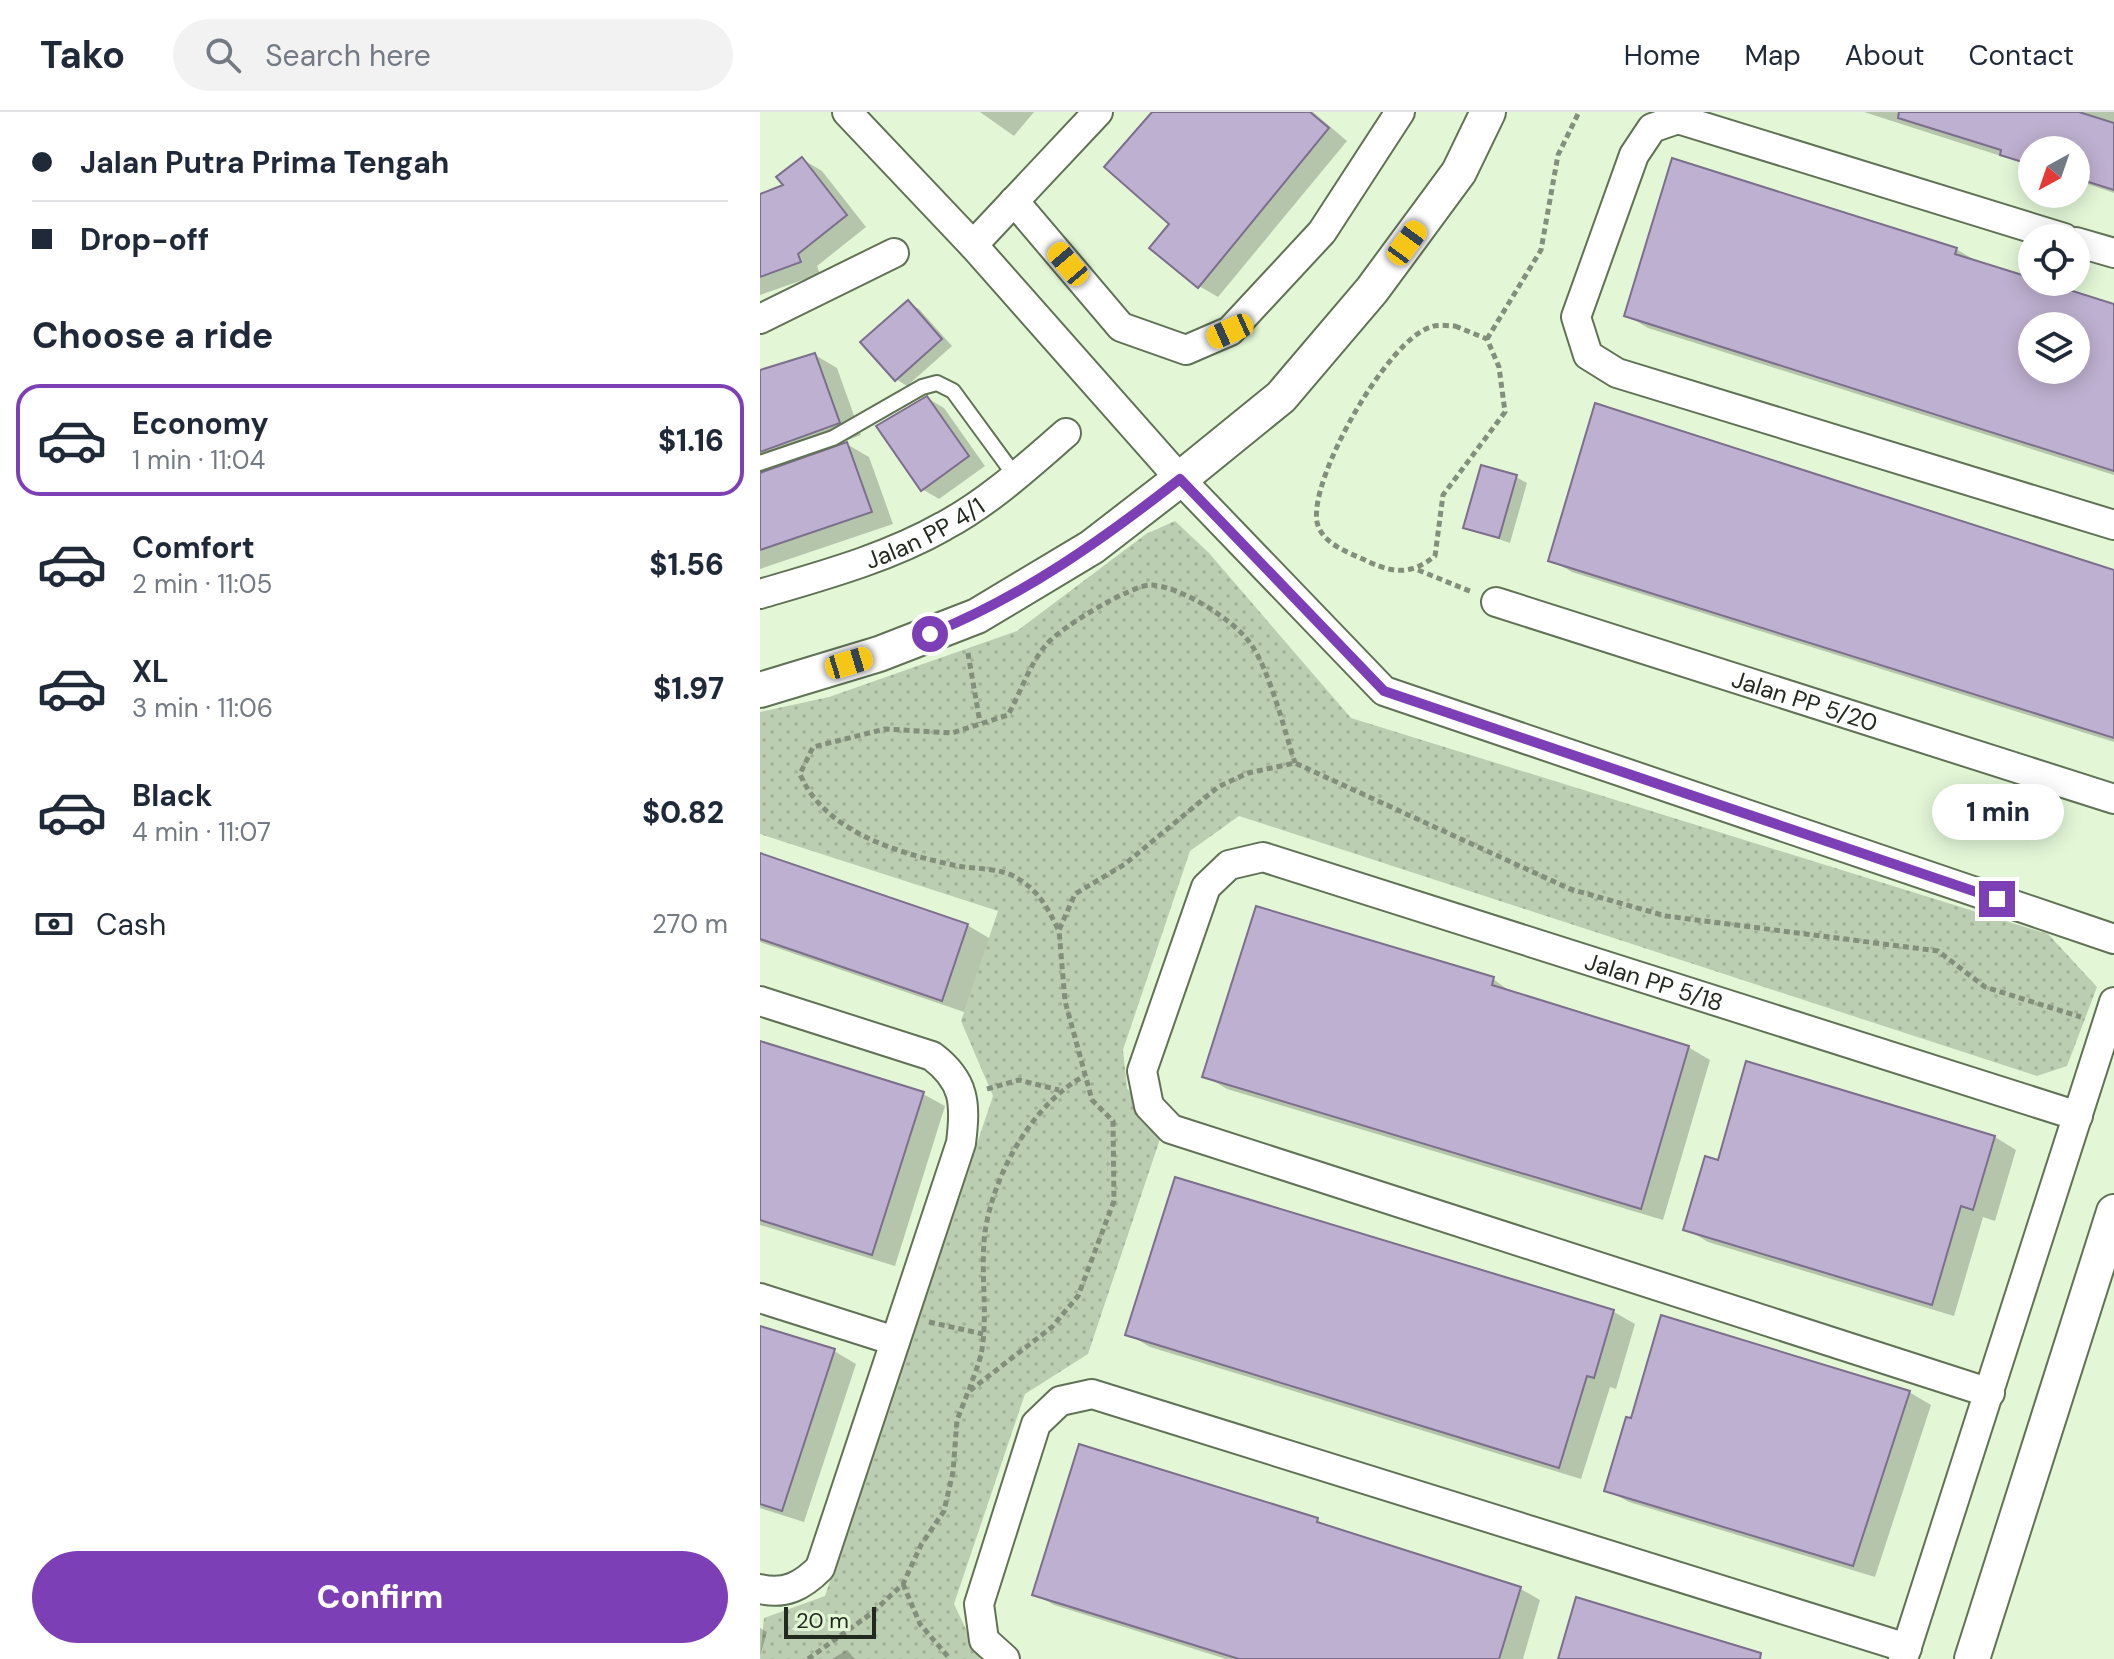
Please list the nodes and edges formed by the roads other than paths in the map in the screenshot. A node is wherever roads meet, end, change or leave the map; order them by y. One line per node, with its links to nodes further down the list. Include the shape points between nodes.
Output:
1 (847, 112): 7 (street)
2 (1098, 112): 5 (street)
3 (1400, 112): 5 (street, via 1322,232 1230,331 1186,350 1121,327)
4 (1488, 112): 15 (street, via 1459,172 1372,290 1281,397)
5 (1014, 201): 7 (street)
6 (2019, 224): 16 (street, via 1678,119 1652,128 1634,155 1576,317 1588,355 1617,373)
7 (973, 245): 15 (street)
8 (2090, 246): 10 (street)
9 (894, 253): 11 (street)
10 (2114, 253)
11 (760, 319)
12 (1066, 433): 14 (street, Jalan PP 4/1)
13 (760, 463): 14 (lane, via 833,438 937,383 953,391)
14 (1016, 477): 17 (street, Jalan PP 4/1, via 945,526 874,557)
15 (1180, 479): 19 (street, via 1092,547 977,616 879,654); 21 (street, via 1384,691)
16 (2114, 525)
17 (760, 594)
18 (1496, 602): 20 (street, Jalan PP 5/20)
19 (760, 690)
20 (2114, 799)
21 (2114, 939)
22 (760, 1001): 27 (street, via 932,1056 952,1071 961,1091 961,1143)
23 (2110, 1014): 24 (street)
24 (2078, 1116): 28 (street); 28 (street, Jalan PP 5/18, via 1263,857 1229,865 1206,887 1142,1071 1149,1106 1171,1129)
25 (2114, 1212): 32 (street)
26 (760, 1298): 27 (street)
27 (899, 1329): 29 (street, via 820,1568 805,1584 789,1590)
28 (1990, 1393): 30 (street)
29 (760, 1589)
30 (1905, 1654): 31 (street, via 1092,1394 1060,1401 1036,1424 979,1604 984,1640)
31 (1005, 1659)
32 (1972, 1659)

